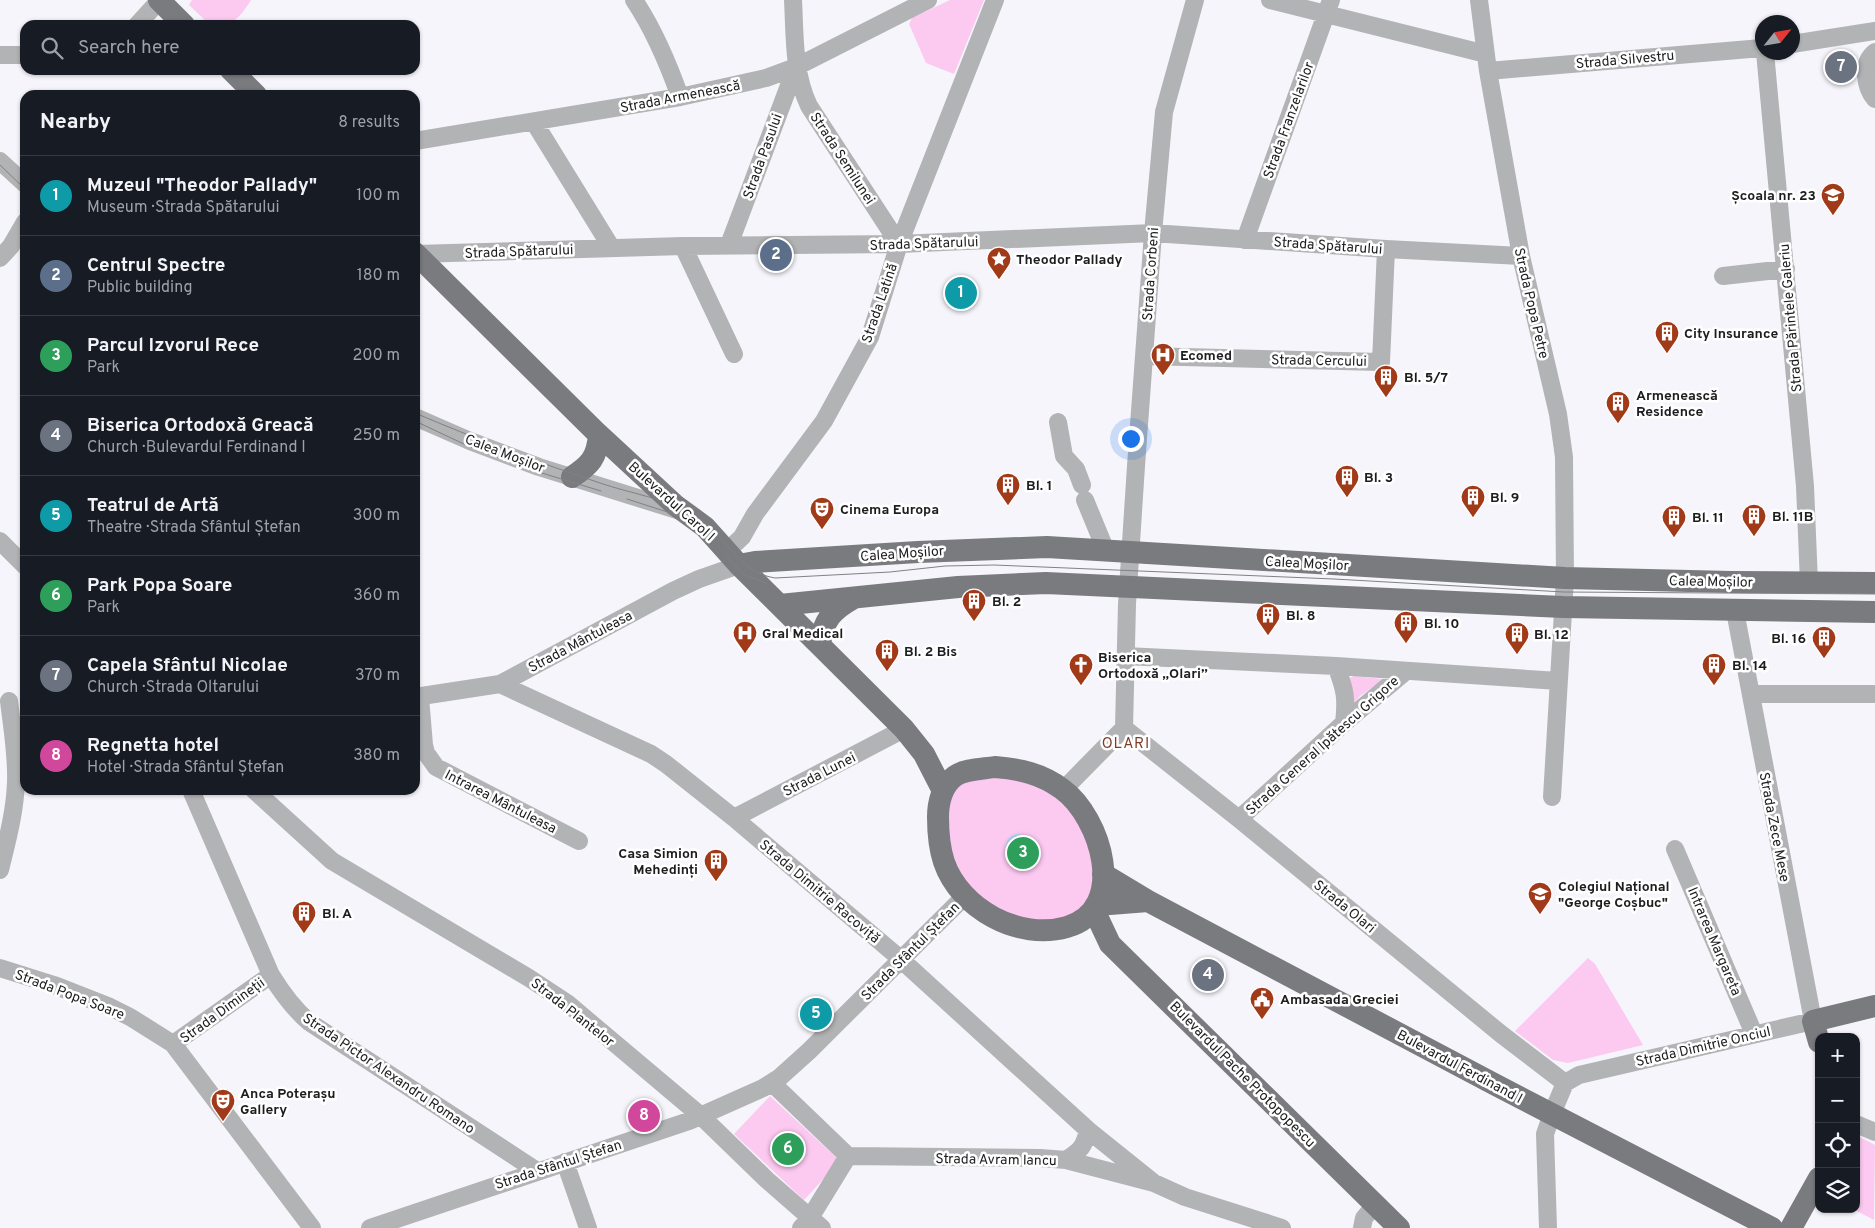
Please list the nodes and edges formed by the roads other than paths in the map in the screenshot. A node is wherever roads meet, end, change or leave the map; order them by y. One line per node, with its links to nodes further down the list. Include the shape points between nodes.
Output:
1 (634, 0): 22 (street, via 661,48)
2 (793, 0): 19 (street)
3 (928, 0): 19 (street, Strada Armenească)
4 (994, 0): 31 (street, Strada Latină)
5 (1195, 0): 29 (street, Strada Corbeni, via 1164,112)
6 (1270, 0): 8 (street, Strada Silvestru)
7 (1478, 0): 18 (street, Strada Popa Petre)
8 (1328, 7): 18 (street, Strada Silvestru); 30 (street, Strada Franzelarilor)
9 (150, 11): 10 (main road)
10 (172, 20)
11 (1875, 31): 12 (street)
12 (1800, 43)
13 (1755, 48): 18 (street, Strada Silvestru)
14 (1875, 52): 23 (street, via 1869,57 1866,69 1868,86)
15 (0, 55): 16 (street)
16 (20, 55)
17 (1766, 60): 40 (street, Strada Părintele Galeriu)
18 (1487, 62): 37 (street, Strada Popa Petre)
19 (796, 67): 22 (street, Strada Armenească, via 766,78); 31 (street, Strada Semilunei, via 809,106); 32 (street, Strada Pasului)
20 (236, 75): 21 (main road)
21 (251, 90)
22 (680, 97): 24 (street, Strada Armenească)
23 (1875, 99)
24 (534, 122): 25 (street, Strada Armenească); 34 (street)
25 (420, 140)
26 (0, 161): 27 (street)
27 (20, 179)
28 (20, 231): 39 (street)
29 (1153, 233): 30 (street, Strada Spătarului); 31 (street, Strada Spătarului); 43 (street, Strada Corbeni)
30 (1245, 240): 35 (street, Strada Spătarului)
31 (899, 244): 32 (street, Strada Spătarului); 52 (street, Strada Latină, via 870,337 824,421 755,514)
32 (729, 245): 33 (street, Strada Spătarului)
33 (683, 246): 34 (street, Strada Spătarului); 42 (street)
34 (611, 247): 36 (street, Strada Spătarului)
35 (1386, 249): 37 (street, Strada Spătarului); 43 (street, Strada Cercului, via 1381,362)
36 (420, 253)
37 (1521, 256): 54 (street, Strada Popa Petre, via 1562,436 1566,479)
38 (420, 257): 46 (main road, Bulevardul Carol I)
39 (0, 258)
40 (1786, 269): 41 (street); 55 (street, Strada Părintele Galeriu, via 1805,486)
41 (1724, 276)
42 (734, 354)
43 (1144, 356): 51 (street, Strada Corbeni)
44 (420, 419): 47 (street, Calea Moșilor)
45 (1058, 422): 50 (street, via 1064,456 1076,469)
46 (599, 435): 47 (main road, via 592,461); 48 (main road, Bulevardul Carol I)
47 (572, 477): 48 (street, Calea Moșilor)
48 (683, 512): 52 (main road, Bulevardul Carol I, via 705,528)
49 (0, 541): 53 (street)
50 (1106, 551): 51 (main road, Calea Moșilor); 52 (main road, Calea Moșilor, via 1047,547 760,562)
51 (1130, 552): 54 (main road, Calea Moșilor); 57 (street)
52 (733, 559): 59 (main road, Bulevardul Carol I); 68 (street, Strada Mântuleasa)
53 (20, 561)
54 (1565, 578): 55 (main road, Calea Moșilor); 60 (street, Strada Popa Petre)
55 (1809, 583): 56 (main road, Calea Moșilor)
56 (1875, 583)
57 (1128, 588): 58 (main road, Calea Moșilor, via 1046,583 958,587); 60 (main road, Calea Moșilor); 64 (street)
58 (853, 598): 59 (main road, Calea Moșilor); 63 (main road, via 830,615)
59 (780, 605): 63 (main road, Bulevardul Carol I)
60 (1563, 607): 61 (main road, Calea Moșilor); 67 (street, Strada Popa Petre)
61 (1735, 611): 62 (main road, Calea Moșilor); 69 (street, Strada Zece Mese)
62 (1875, 612)
63 (820, 644): 76 (main road, Bulevardul Carol I)
64 (1125, 656): 65 (street, Strada General Ipătescu Grigore); 75 (street)
65 (1336, 666): 66 (street, Strada General Ipătescu Grigore); 74 (street, via 1346,693)
66 (1406, 671): 67 (street, Strada General Ipătescu Grigore); 74 (street, Strada General Ipătescu Grigore)
67 (1559, 681): 81 (street, Strada Popa Petre)
68 (500, 684): 71 (street, Strada Mântuleasa); 82 (street, Strada Dimitrie Racoviță, via 651,754)
69 (1750, 694): 70 (street); 97 (street, Strada Zece Mese)
70 (1875, 694)
71 (420, 697)
72 (11, 700): 86 (street, via 16,780 13,815)
73 (420, 713): 84 (street, Intrarea Mântuleasa, via 426,753 436,767)
74 (1344, 723): 83 (street, Strada General Ipătescu Grigore)
75 (1124, 728): 78 (street); 83 (street, Strada Olari)
76 (904, 729): 77 (main road, Bulevardul Carol I); 82 (street, Strada Lunei)
77 (949, 784): 78 (main road, via 971,771 995,767 1019,769 1042,777); 88 (main road, via 938,807 938,836 944,863)
78 (1063, 790): 87 (main road, via 1088,819 1102,858)
79 (193, 795): 95 (street, Strada Pictor Alexandru Romano)
80 (259, 795): 104 (street, Strada Plantelor, via 332,861 550,990)
81 (1552, 797)
82 (734, 818): 93 (street, Strada Dimitrie Racoviță)
83 (1239, 819): 102 (street, Strada Olari)
84 (579, 841)
85 (1675, 849): 99 (street, Intrarea Margareta)
86 (0, 870)
87 (1103, 874): 89 (main road, Bulevardul Ferdinand I); 90 (main road)
88 (966, 896): 91 (main road, via 996,919 1018,927 1056,930); 93 (street, Strada Sfântul Ștefan)
89 (1148, 901): 90 (main road); 103 (main road, Bulevardul Ferdinand I)
90 (1096, 907): 91 (main road); 92 (main road, Bulevardul Pache Protopopescu)
91 (1069, 927): 92 (main road, Bulevardul Pache Protopopescu)
92 (1110, 944): 114 (main road, Bulevardul Pache Protopopescu)
93 (901, 960): 101 (street, Strada Sfântul Ștefan); 106 (street, Strada Dimitrie Racoviță)
94 (0, 968): 100 (street, Strada Popa Soare, via 110,1007)
95 (271, 975): 100 (street, Strada Dimineții); 111 (street, Strada Pictor Alexandru Romano, via 287,1001 309,1022)
96 (1875, 1006): 97 (main road, Strada Dimitrie Onciul)
97 (1813, 1021): 98 (main road, Strada Zece Mese); 99 (street, Strada Dimitrie Onciul)
98 (1816, 1033)
99 (1754, 1034): 102 (street, Strada Dimitrie Onciul, via 1579,1075)
100 (173, 1044): 116 (street, Strada Popa Soare)
101 (772, 1083): 104 (street, Strada Sfântul Ștefan); 108 (street)
102 (1565, 1083): 103 (street)
103 (1552, 1114): 122 (street, via 1545,1143); 123 (main road, Bulevardul Ferdinand I)
104 (701, 1116): 110 (street, Strada Sfântul Ștefan); 115 (street, Strada Plantelor)
105 (1860, 1126): 107 (street)
106 (1088, 1130): 109 (street, via 1085,1145); 112 (street, Strada Dimitrie Racoviță)
107 (1875, 1132)
108 (848, 1156): 109 (street, Strada Avram Iancu); 115 (street)
109 (1066, 1160): 112 (street, Strada Avram Iancu)
110 (565, 1162): 111 (street, Strada Sfântul Ștefan); 118 (street)
111 (537, 1171): 117 (street, Strada Sfântul Ștefan)
112 (1154, 1183): 119 (street, Strada Avram Iancu, via 1185,1197)
113 (1815, 1185): 124 (main road)
114 (1375, 1205): 120 (street, via 1364,1218); 121 (main road, Bulevardul Pache Protopopescu)
115 (811, 1225)
116 (312, 1228)
117 (370, 1228)
118 (588, 1228)
119 (1282, 1228)
120 (1362, 1228)
121 (1399, 1228)
122 (1548, 1228)
123 (1772, 1228)
124 (1791, 1228)

